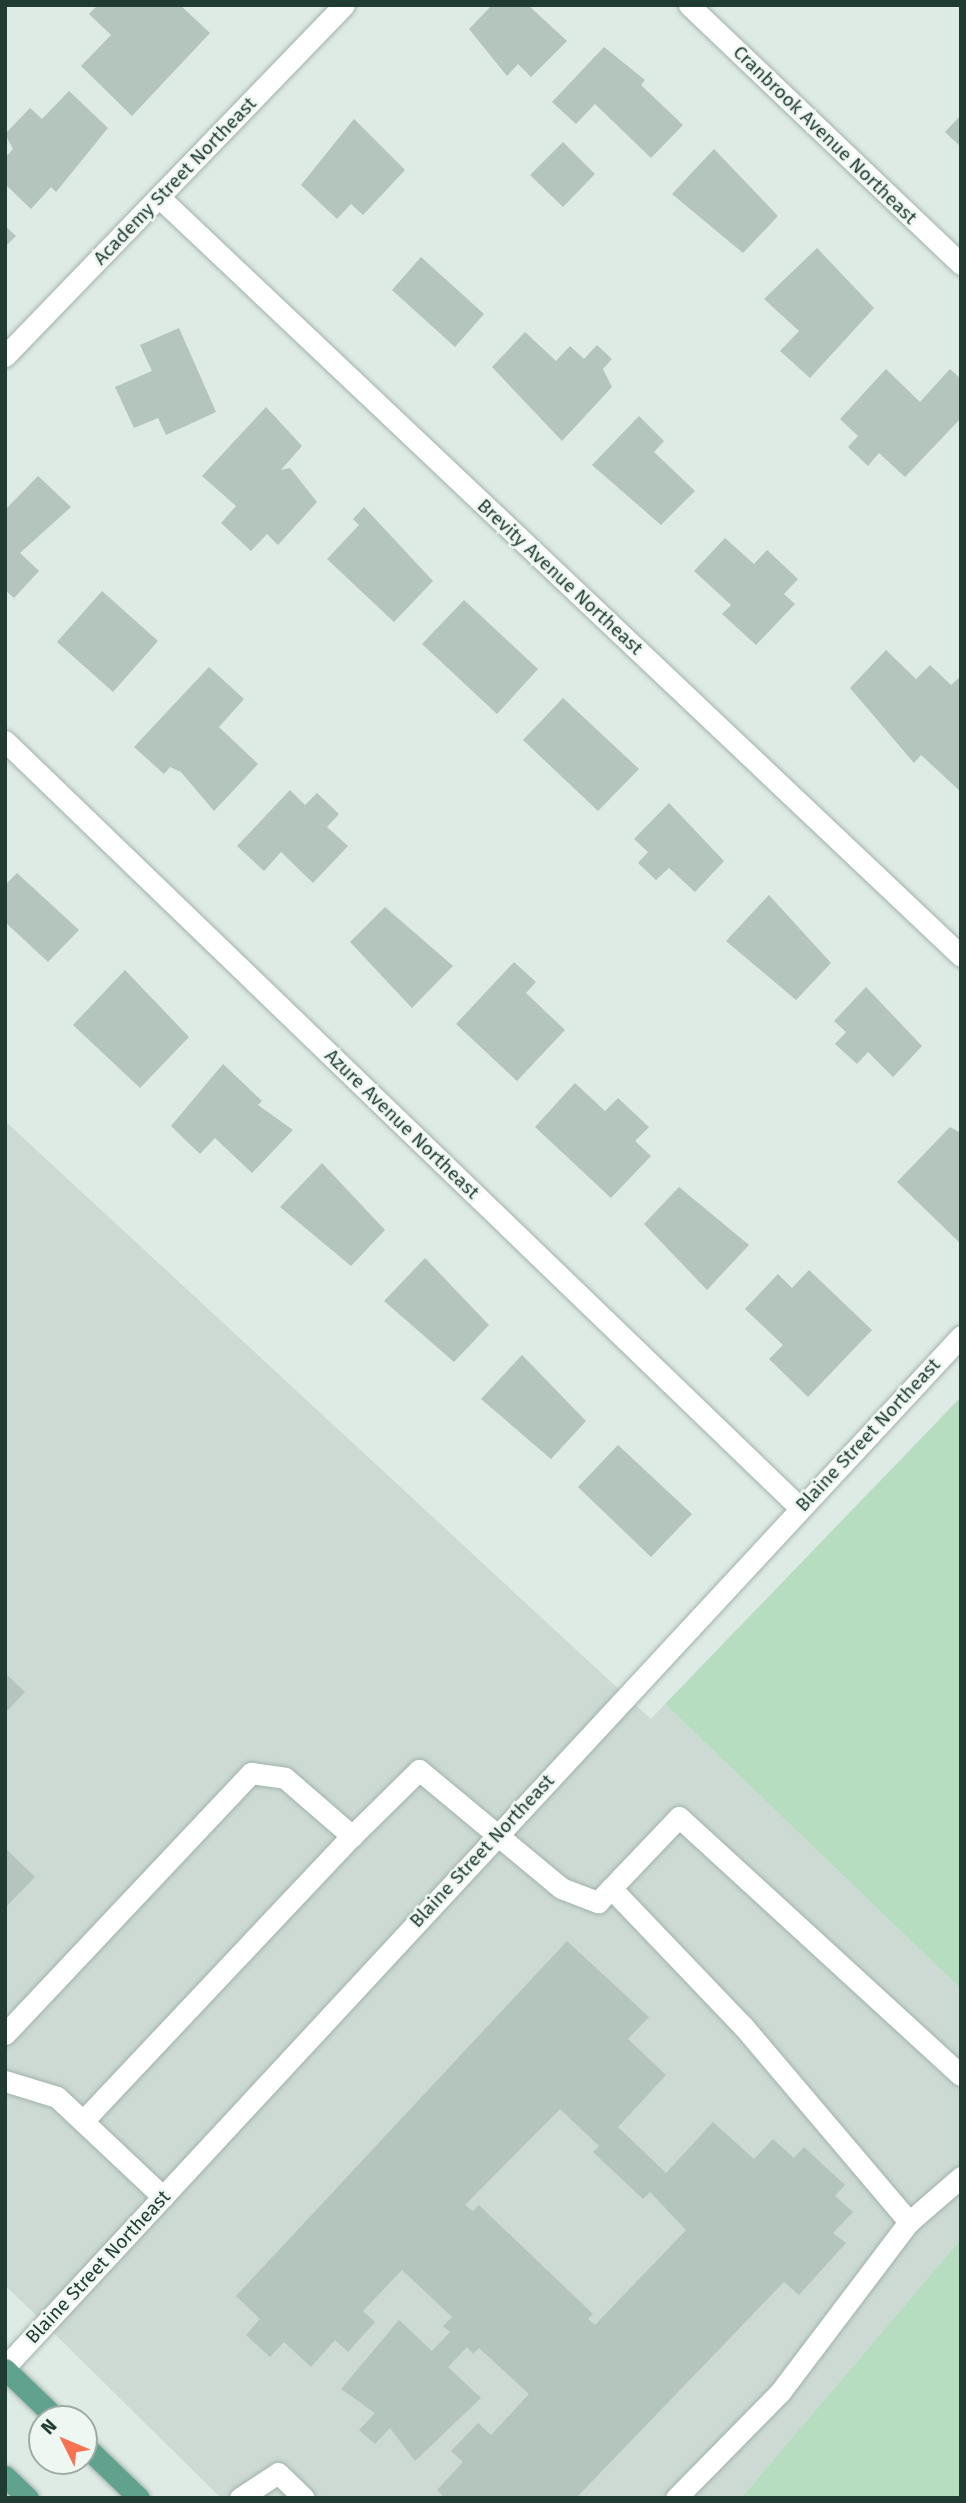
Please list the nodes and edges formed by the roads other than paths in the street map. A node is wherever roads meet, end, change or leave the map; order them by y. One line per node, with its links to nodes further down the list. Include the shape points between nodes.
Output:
1 (344, 5): 3 (street, Academy Street Northeast)
2 (689, 5): 4 (street, Cranbrook Avenue Northeast)
3 (159, 197): 5 (street, Academy Street Northeast); 7 (street, Brevity Avenue Northeast)
4 (961, 264)
5 (5, 356)
6 (5, 741): 9 (street, Azure Avenue Northeast)
7 (961, 956)
8 (961, 1336): 9 (street, Blaine Street Northeast)
9 (799, 1507): 11 (street, Blaine Street Northeast)
10 (352, 1836): 11 (street, via 419,1770); 13 (street, via 285,1778 251,1773); 16 (street)
11 (494, 1838): 12 (street, via 561,1888 598,1902); 18 (street, Blaine Street Northeast)
12 (611, 1888): 14 (street, via 679,1817); 19 (street, via 743,2026)
13 (5, 2034)
14 (961, 2075)
15 (5, 2081): 16 (street, via 57,2097)
16 (83, 2121): 18 (street)
17 (961, 2177): 19 (street)
18 (163, 2197): 20 (street, Blaine Street Northeast)
19 (909, 2222): 28 (street, via 781,2391)
20 (5, 2368): 21 (main road)
21 (43, 2405)
22 (98, 2458): 25 (main road)
23 (5, 2476): 24 (main road)
24 (28, 2498)
25 (139, 2498)
26 (240, 2498): 27 (street, via 278,2473)
27 (304, 2498)
28 (676, 2498)

